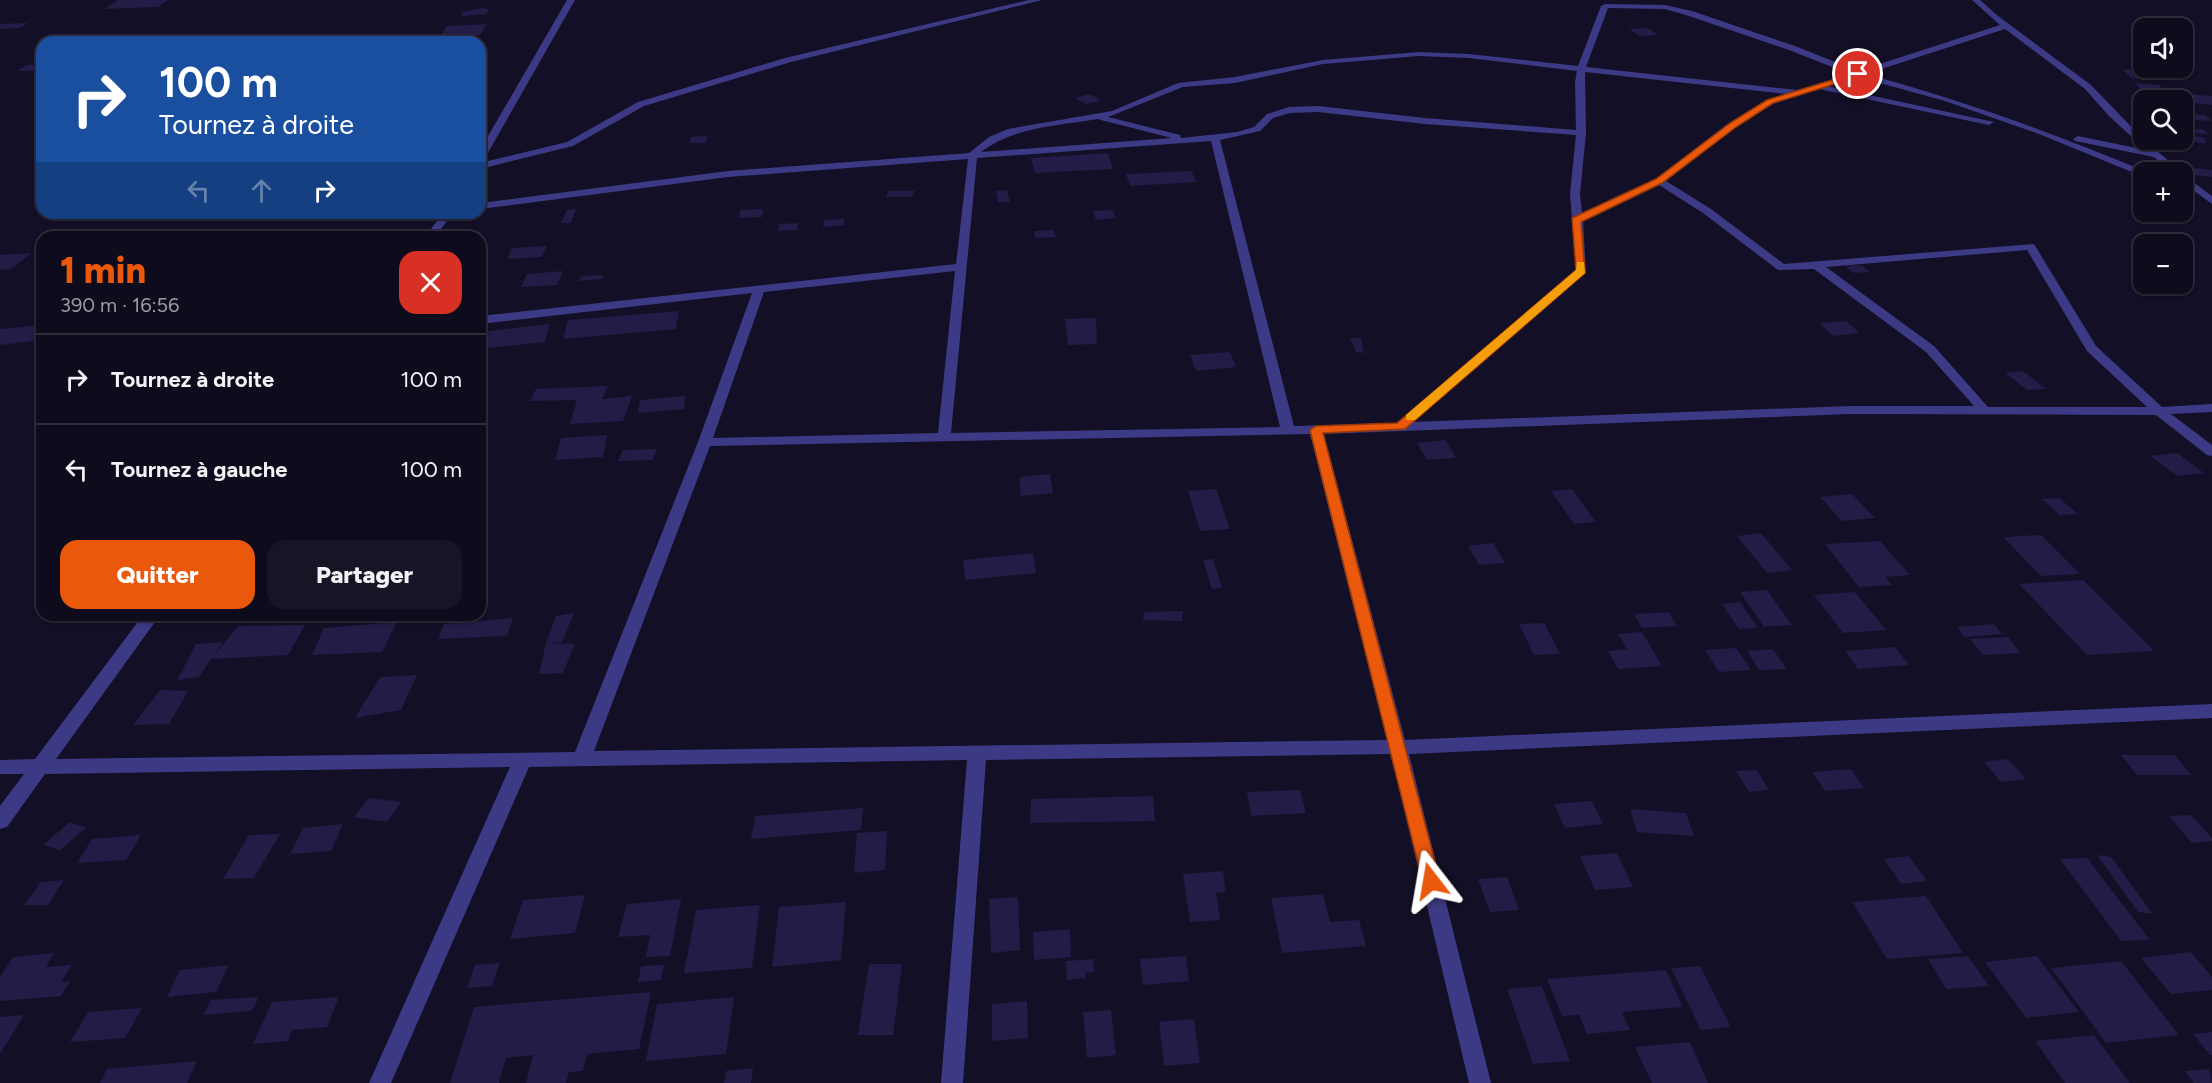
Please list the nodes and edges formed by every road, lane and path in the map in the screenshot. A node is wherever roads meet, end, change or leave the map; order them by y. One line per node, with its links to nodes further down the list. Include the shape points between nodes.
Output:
1 (571, 0): 15 (street)
2 (1038, 0): 19 (street, via 788,60 641,104 570,144)
3 (1976, 0): 5 (street)
4 (1603, 3): 6 (street); 7 (street, via 1681,11)
5 (2006, 26): 7 (street); 17 (street, via 2088,87)
6 (1581, 69): 9 (street); 10 (street, via 1469,56 1363,57 1235,80 1181,85 1122,110); 12 (street)
7 (1858, 74): 8 (street); 11 (street, via 1948,99)
8 (1820, 88): 9 (street); 11 (street)
9 (1798, 93): 21 (street, via 1770,102 1743,119)
10 (1094, 117): 14 (street); 16 (street, via 1011,131)
11 (2042, 132): 17 (street); 20 (street)
12 (1581, 133): 13 (street, via 1318,109 1289,110 1270,116 1257,129); 26 (street)
13 (1215, 138): 14 (street); 35 (street)
14 (1185, 140): 16 (street)
15 (486, 148)
16 (973, 154): 25 (street, via 728,174); 28 (street)
17 (2154, 154): 18 (street)
18 (2164, 162)
19 (486, 165)
20 (2133, 169)
21 (1659, 181): 26 (street); 27 (street, via 1707,211 1782,268)
22 (2193, 185): 24 (street)
23 (2193, 192): 24 (street)
24 (2208, 196)
25 (486, 205)
26 (1576, 220): 34 (street, via 1582,271)
27 (1816, 265): 32 (street, via 1930,349); 33 (street, via 2030,246 2091,348)
28 (960, 267): 29 (street); 37 (street)
29 (759, 289): 30 (street); 38 (street)
30 (486, 319)
31 (2212, 408): 33 (street)
32 (1984, 411): 33 (street); 34 (street, via 1838,410)
33 (2159, 411): 39 (street)
34 (1400, 427): 36 (street)
35 (1288, 430): 36 (street); 37 (street)
36 (1316, 430): 42 (street)
37 (944, 437): 38 (street)
38 (705, 442): 44 (street)
39 (2212, 452)
40 (148, 621): 46 (street)
41 (2212, 711): 42 (street)
42 (1398, 747): 43 (street); 51 (street)
43 (977, 753): 44 (street); 50 (street)
44 (582, 758): 45 (street)
45 (523, 759): 46 (street); 49 (street)
46 (41, 766): 47 (street); 48 (street)
47 (0, 767)
48 (0, 821)
49 (380, 1083)
50 (952, 1083)
51 (1480, 1083)

